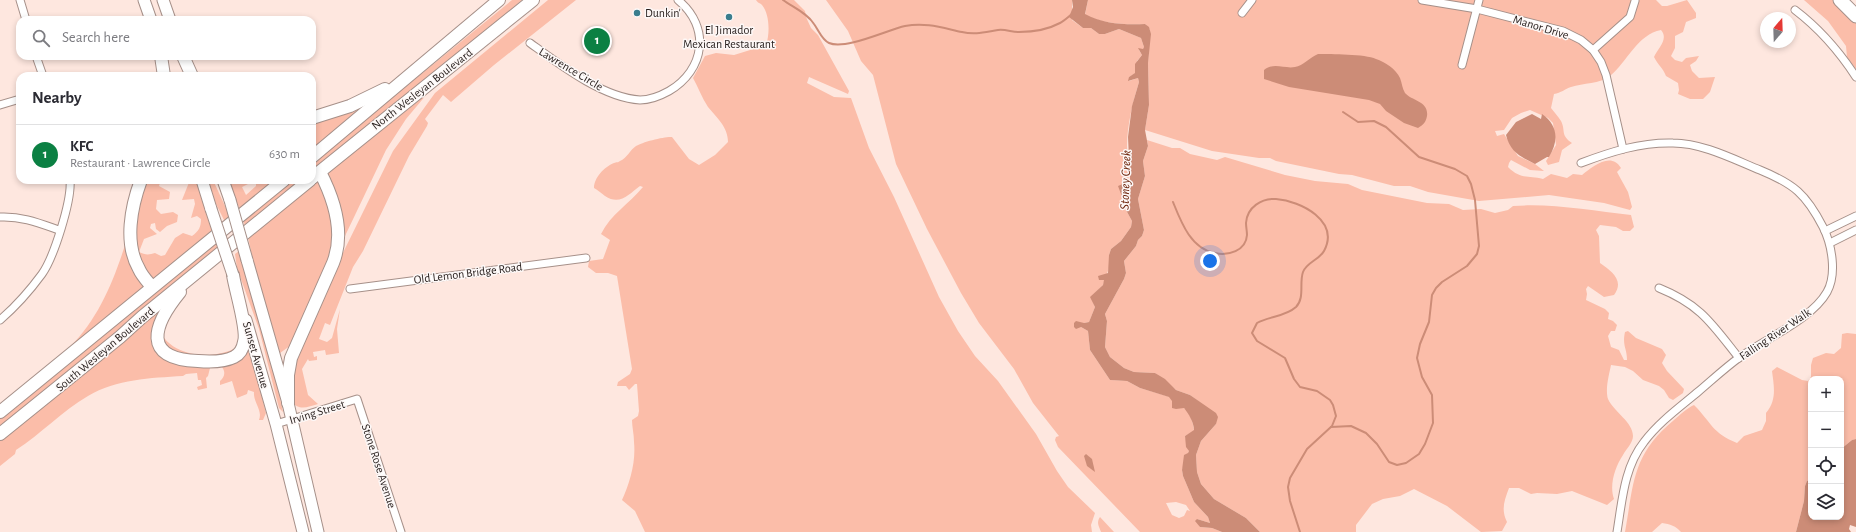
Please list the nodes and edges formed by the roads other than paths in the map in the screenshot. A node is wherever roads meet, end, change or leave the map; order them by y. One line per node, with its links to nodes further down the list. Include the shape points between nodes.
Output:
1 (20, 0): 15 (street)
2 (144, 0): 16 (main road)
3 (163, 0): 17 (main road)
4 (499, 0): 27 (highway, North Wesleyan Boulevard)
5 (533, 0): 40 (highway, North Wesleyan Boulevard)
6 (678, 0): 19 (street, Lawrence Circle, via 690,12 698,33 700,48 693,70 687,78 661,96 640,100 604,90)
7 (1252, 0): 14 (street)
8 (1422, 0): 12 (street, Manor Drive)
9 (1478, 0): 12 (street)
10 (1840, 0): 18 (highway)
11 (1635, 1): 20 (street, via 1630,17)
12 (1477, 8): 20 (street, Manor Drive, via 1563,31 1581,40); 26 (street)
13 (1795, 10): 33 (street, via 1833,45)
14 (1242, 13)
15 (25, 16)
16 (150, 16)
17 (169, 16)
18 (1856, 16)
19 (530, 43)
20 (1593, 50): 37 (street, Manor Drive, via 1606,75)
21 (37, 60): 28 (street)
22 (162, 60): 29 (highway)
23 (163, 60): 30 (main road)
24 (183, 60): 31 (main road)
25 (184, 60): 32 (highway)
26 (1462, 65)
27 (420, 67): 36 (highway, via 363,101); 38 (highway, North Wesleyan Boulevard)
28 (42, 72)
29 (164, 72)
30 (168, 72)
31 (188, 72)
32 (190, 72)
33 (1856, 78)
34 (16, 99): 35 (street)
35 (0, 105)
36 (316, 117)
37 (1623, 149): 39 (street, Falling River Walk); 52 (street, Falling River Walk, via 1654,143 1674,143 1702,148 1779,177 1796,188 1808,201)
38 (316, 154)
39 (1581, 163)
40 (316, 175)
41 (316, 178): 63 (highway, via 327,186 335,210 337,250 291,358)
42 (70, 184): 50 (street, via 70,199)
43 (139, 184): 57 (highway, via 130,221 131,239 139,269)
44 (203, 184): 56 (main road, Sunset Avenue, bridge)
45 (224, 184): 63 (main road, Sunset Avenue, bridge)
46 (279, 184): 57 (highway, South Wesleyan Boulevard)
47 (305, 184): 55 (highway, North Wesleyan Boulevard)
48 (1856, 216): 52 (street)
49 (0, 217): 50 (street, via 15,216)
50 (59, 230): 60 (street, via 42,274)
51 (1856, 230): 53 (street)
52 (1825, 231): 53 (street, Falling River Walk)
53 (1830, 243): 61 (street, Falling River Walk, via 1832,274 1827,292 1818,304 1807,315)
54 (586, 258): 59 (street, Old Lemon Bridge Road)
55 (209, 263): 56 (highway, via 176,298 160,323 157,335 159,346 172,357 185,361 213,362 233,358 240,352 245,334); 67 (highway, South Wesleyan Boulevard)
56 (232, 276): 66 (main road, Sunset Avenue)
57 (152, 287): 64 (highway, South Wesleyan Boulevard)
58 (1659, 288): 61 (street, via 1679,296 1702,312)
59 (350, 289)
60 (0, 320)
61 (1739, 358): 71 (street, Falling River Walk, via 1669,416 1642,443 1625,485)
62 (357, 399): 65 (street, Irving Street); 70 (street, Stone Rose Avenue)
63 (288, 403): 65 (main road, Sunset Avenue)
64 (0, 412)
65 (291, 419): 66 (street, Irving Street); 69 (main road, Sunset Avenue)
66 (276, 424): 68 (main road, Sunset Avenue)
67 (0, 434)
68 (303, 532)
69 (318, 532)
70 (401, 532)
71 (1617, 532)

